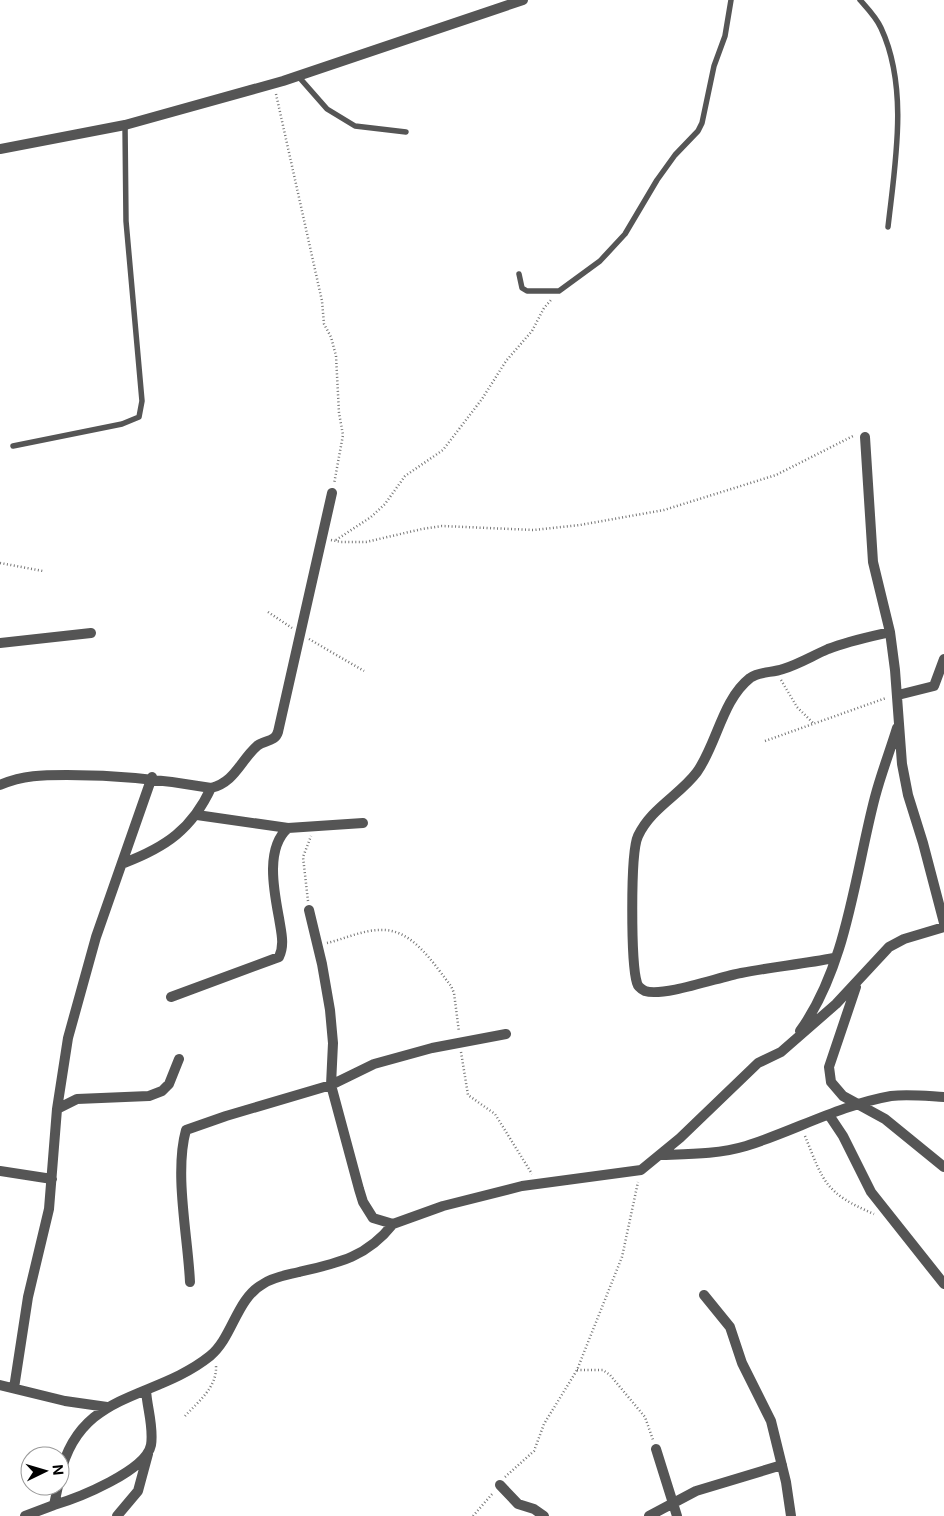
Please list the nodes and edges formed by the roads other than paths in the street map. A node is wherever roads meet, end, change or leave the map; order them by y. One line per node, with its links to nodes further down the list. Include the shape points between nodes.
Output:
1 (523, 0): 4 (street)
2 (731, 0): 9 (lane, via 700,127 662,174 626,234 592,269 559,291 527,291 522,288)
3 (860, 0): 8 (lane, via 880,27 890,55 894,81 898,124)
4 (298, 76): 5 (street); 6 (lane, via 327,108 355,126)
5 (125, 124): 7 (street); 11 (lane, via 126,221 142,401 140,417 122,424)
6 (406, 132)
7 (0, 148)
8 (888, 227)
9 (520, 274)
10 (865, 437): 13 (street, via 872,562)
11 (12, 446)
12 (332, 493): 21 (street, via 277,736 255,748 226,782)
13 (890, 632): 17 (street); 29 (street, via 856,639 800,663 773,672 758,673 747,681 727,710 698,771 665,801 637,838 633,882 634,963 641,989 655,991 686,987 743,973)
14 (91, 633): 15 (street)
15 (0, 643)
16 (944, 659): 17 (street, via 934,686)
17 (898, 695): 18 (street)
18 (899, 722): 27 (street, via 908,795); 29 (street, via 875,795 862,861)
19 (152, 777): 20 (street, via 35,775); 21 (street); 25 (street)
20 (0, 784)
21 (211, 788): 22 (street)
22 (197, 815): 24 (street); 25 (street, via 161,847)
23 (363, 824): 24 (street)
24 (288, 828): 31 (street, via 281,834 275,850 282,937 279,957)
25 (124, 863): 38 (street, via 84,979 68,1038)
26 (309, 910): 35 (street, via 330,1010 333,1043)
27 (944, 923)
28 (944, 927): 30 (street, via 894,944)
29 (834, 958): 33 (street, via 821,999)
30 (858, 982): 33 (street); 37 (street, via 828,1073 839,1092)
31 (171, 997)
32 (506, 1034): 35 (street, via 432,1048 374,1064)
33 (792, 1043): 40 (street, via 758,1063)
34 (179, 1059): 38 (street, via 169,1084 162,1091 149,1096 77,1099)
35 (331, 1085): 44 (street, via 363,1202 373,1218); 45 (street, via 186,1130 181,1171)
36 (944, 1097): 37 (street, via 901,1095)
37 (859, 1105): 39 (street); 41 (street, via 885,1119)
38 (56, 1109): 43 (street)
39 (829, 1115): 40 (street, via 729,1149); 46 (street, via 843,1136 864,1182)
40 (662, 1155): 44 (street, via 641,1170 544,1182 444,1206)
41 (944, 1167)
42 (0, 1171): 43 (street)
43 (52, 1179): 49 (street, via 49,1209 28,1297)
44 (393, 1224): 50 (street, via 373,1246 352,1258 260,1285 247,1299 214,1352)
45 (190, 1282)
46 (944, 1284)
47 (704, 1294): 55 (street, via 730,1327 742,1363 771,1421)
48 (0, 1385): 49 (street)
49 (14, 1388): 51 (street)
50 (146, 1390): 51 (street); 54 (street, via 151,1438)
51 (107, 1407): 53 (street, via 96,1414 76,1437)
52 (656, 1449): 58 (street)
53 (70, 1452)
54 (149, 1452): 59 (street, via 127,1471 84,1495); 61 (street, via 138,1491)
55 (782, 1465): 58 (street, via 712,1484); 65 (street)
56 (500, 1485): 62 (street, via 518,1504)
57 (56, 1496): 59 (street)
58 (672, 1502): 63 (street); 64 (street)
59 (54, 1505): 60 (street)
60 (25, 1516)
61 (117, 1516)
62 (544, 1516)
63 (649, 1516)
64 (677, 1516)
65 (791, 1516)

